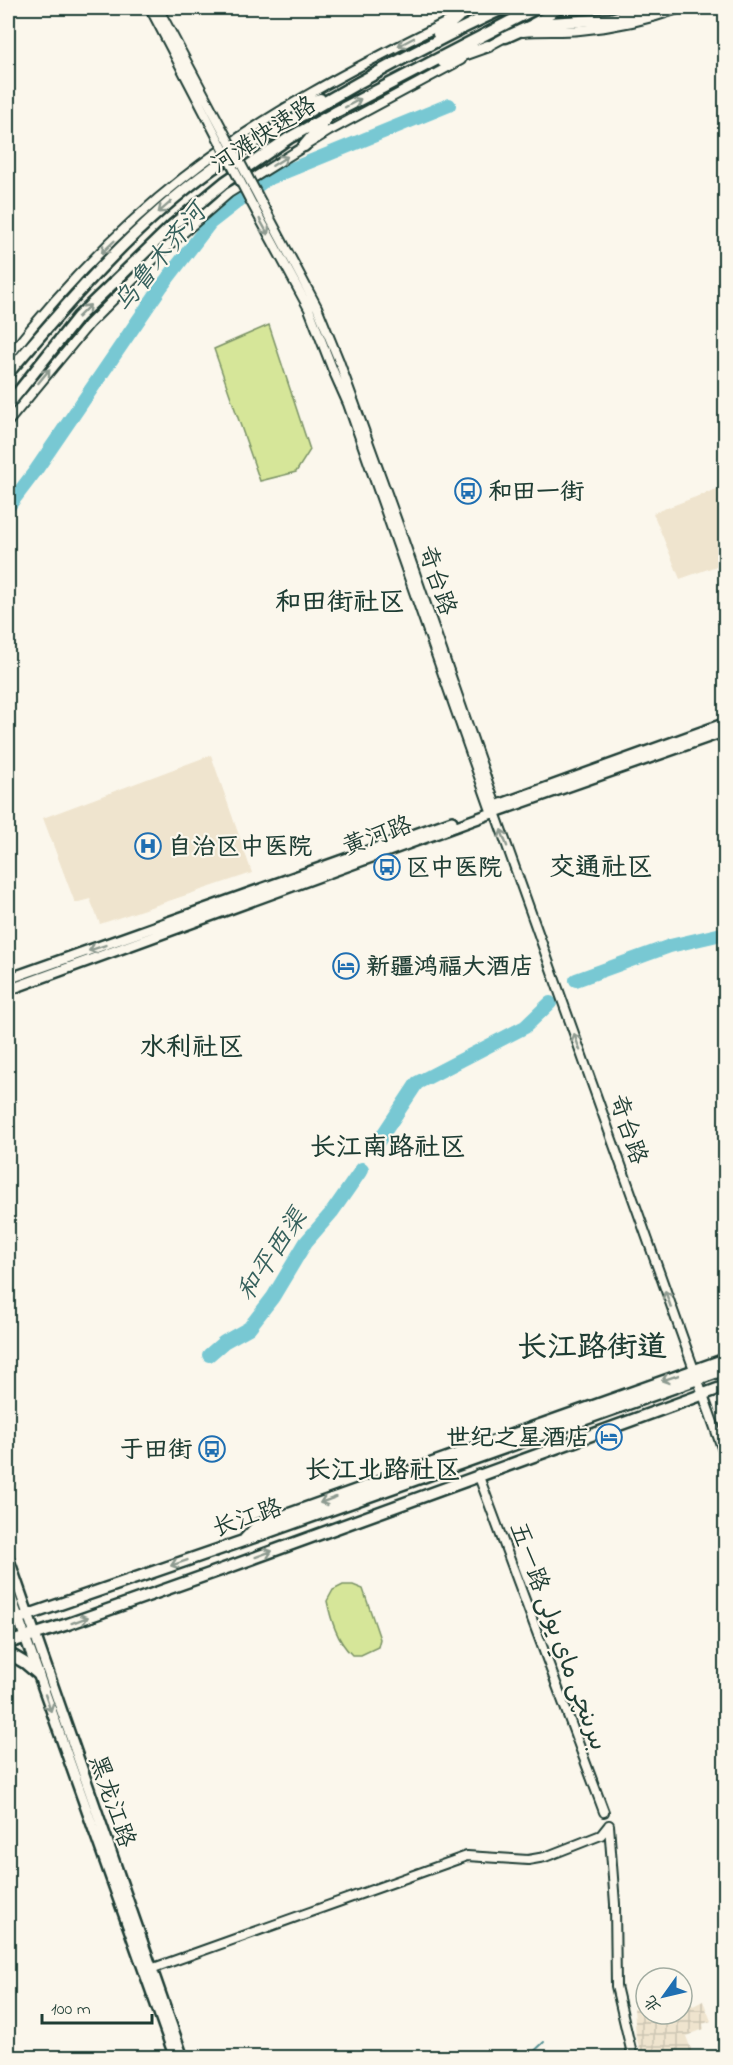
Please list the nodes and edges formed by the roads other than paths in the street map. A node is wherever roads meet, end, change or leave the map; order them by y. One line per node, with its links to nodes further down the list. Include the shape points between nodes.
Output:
1 (150, 8): 24 (street, 奇台路, one-way to 24, bridge, via 309,309 360,436)
2 (158, 8): 24 (street, 奇台路, bridge, via 317,306 393,510)
3 (477, 8): 9 (street)
4 (504, 8): 11 (main road, 河滩快速路)
5 (536, 8): 13 (main road, 河滩快速路)
6 (562, 8): 10 (street)
7 (655, 8): 10 (main road, via 610,20 535,24)
8 (681, 8): 10 (street, via 626,24)
9 (464, 13): 11 (main road); 15 (street, one-way to 15)
10 (509, 35): 12 (street)
11 (425, 46): 14 (main road, 河滩快速路)
12 (488, 46): 13 (main road); 17 (street)
13 (412, 73): 16 (main road, 河滩快速路, one-way to 13)
14 (337, 94): 15 (main road); 19 (main road, 河滩快速路, one-way to 19, via 214,168 174,200 66,304)
15 (286, 109): 18 (street, one-way to 18, via 201,164 160,197 59,294)
16 (334, 113): 17 (main road); 20 (main road, 河滩快速路, one-way to 16, via 78,317 174,224 225,182)
17 (304, 146): 21 (street, one-way to 17, via 89,324 158,255 229,193)
18 (8, 357)
19 (8, 373)
20 (8, 405)
21 (8, 422)
22 (726, 723): 24 (main road, 黄河路)
23 (726, 731): 24 (main road, 黄河路)
24 (494, 809): 25 (main road, 黄河路, one-way to 25); 26 (main road, 黄河路); 29 (street, 奇台路, one-way to 24)
25 (8, 979)
26 (8, 990)
27 (726, 1359): 29 (main road)
28 (726, 1369): 29 (main road, 长江路)
29 (695, 1374): 31 (street, 奇台路); 36 (main road, 长江路, one-way to 36, via 243,1541)
30 (726, 1386): 31 (main road, 长江路)
31 (702, 1394): 32 (street, 奇台路); 33 (main road, 长江路)
32 (726, 1458)
33 (478, 1474): 37 (main road, 长江路, one-way to 33); 41 (street, 五一路 بىرىنچى ماي يولى)
34 (8, 1557): 36 (main road, 黑龙江路)
35 (8, 1588): 36 (main road, 黑龙江路)
36 (18, 1618): 37 (main road, 黑龙江路)
37 (30, 1636): 38 (main road, 长江路); 40 (main road, 黑龙江路); 42 (main road, 黑龙江路)
38 (8, 1643)
39 (8, 1653): 40 (main road)
40 (38, 1674): 42 (main road, 黑龙江路, one-way to 42, via 100,1850)
41 (604, 1812)
42 (149, 1970): 43 (main road, 黑龙江路); 44 (main road, 黑龙江路); 45 (street, via 467,1856 528,1860 545,1857 601,1835 609,1825 616,1986)
43 (175, 2058)
44 (183, 2058)
45 (633, 2058)

